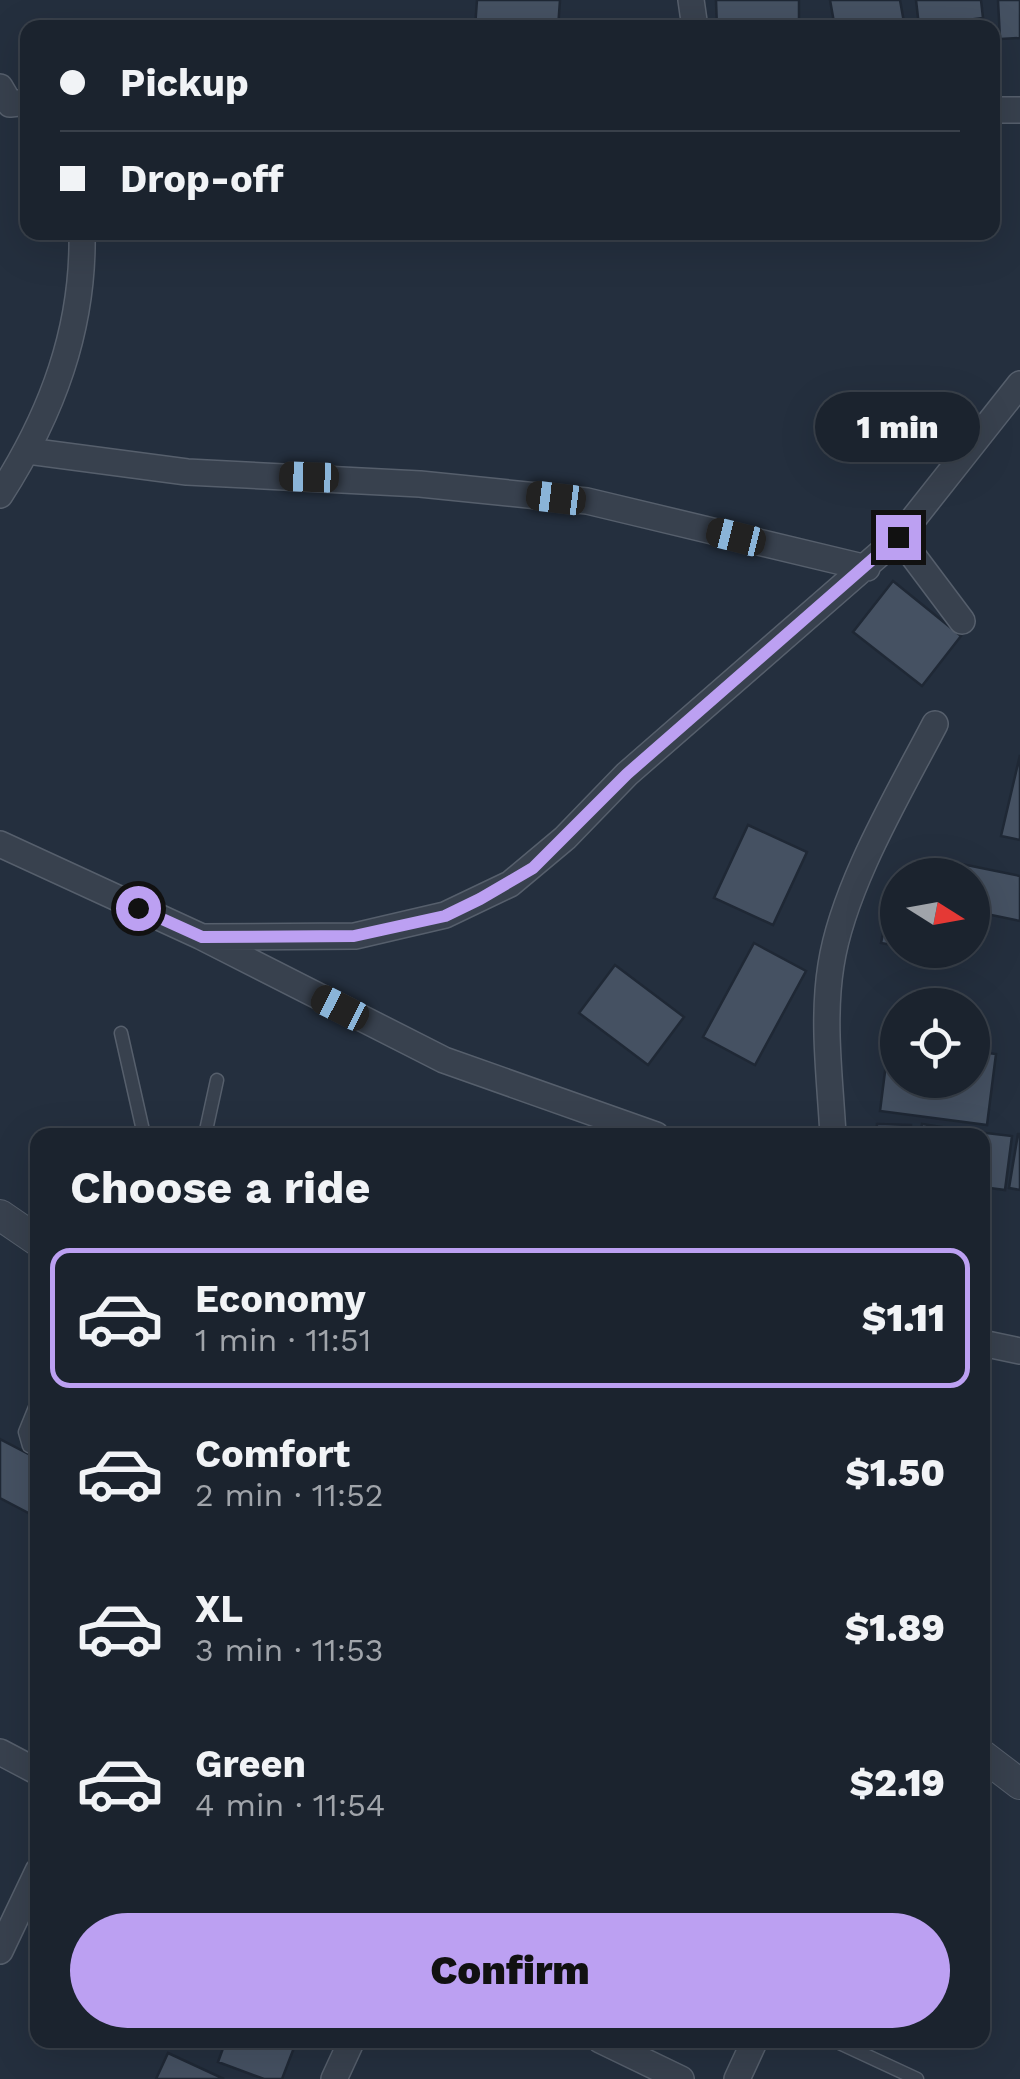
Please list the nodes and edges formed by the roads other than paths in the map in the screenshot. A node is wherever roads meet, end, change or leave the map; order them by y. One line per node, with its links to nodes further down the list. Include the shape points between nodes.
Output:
1 (82, 240): 3 (street, via 77,321)
2 (1020, 384): 5 (street)
3 (28, 451): 4 (street); 6 (street, via 187,472 420,484 587,502)
4 (0, 495)
5 (898, 537): 6 (street); 7 (street)
6 (867, 568): 10 (street, via 510,884 445,916 354,936)
7 (962, 621)
8 (934, 724): 16 (street, via 849,903 831,962 826,1010)
9 (0, 844): 10 (street)
10 (202, 937): 15 (street, via 444,1060)
11 (121, 1033): 13 (lane)
12 (217, 1080): 14 (lane)
13 (142, 1128)
14 (207, 1128)
15 (636, 1128)
16 (833, 1128)
17 (0, 1215): 18 (street)
18 (30, 1236)
19 (990, 1345): 20 (street)
20 (1020, 1350)
21 (30, 1418): 22 (lane, via 24,1432)
22 (30, 1447)
23 (0, 1752): 25 (street)
24 (990, 1762): 26 (street)
25 (30, 1768)
26 (1020, 1784)
27 (30, 1888): 28 (street)
28 (0, 1952)
29 (348, 2048): 33 (street)
30 (617, 2048): 34 (street)
31 (751, 2048): 35 (street)
32 (850, 2048): 36 (lane)
33 (334, 2079)
34 (682, 2079)
35 (737, 2079)
36 (917, 2079)

